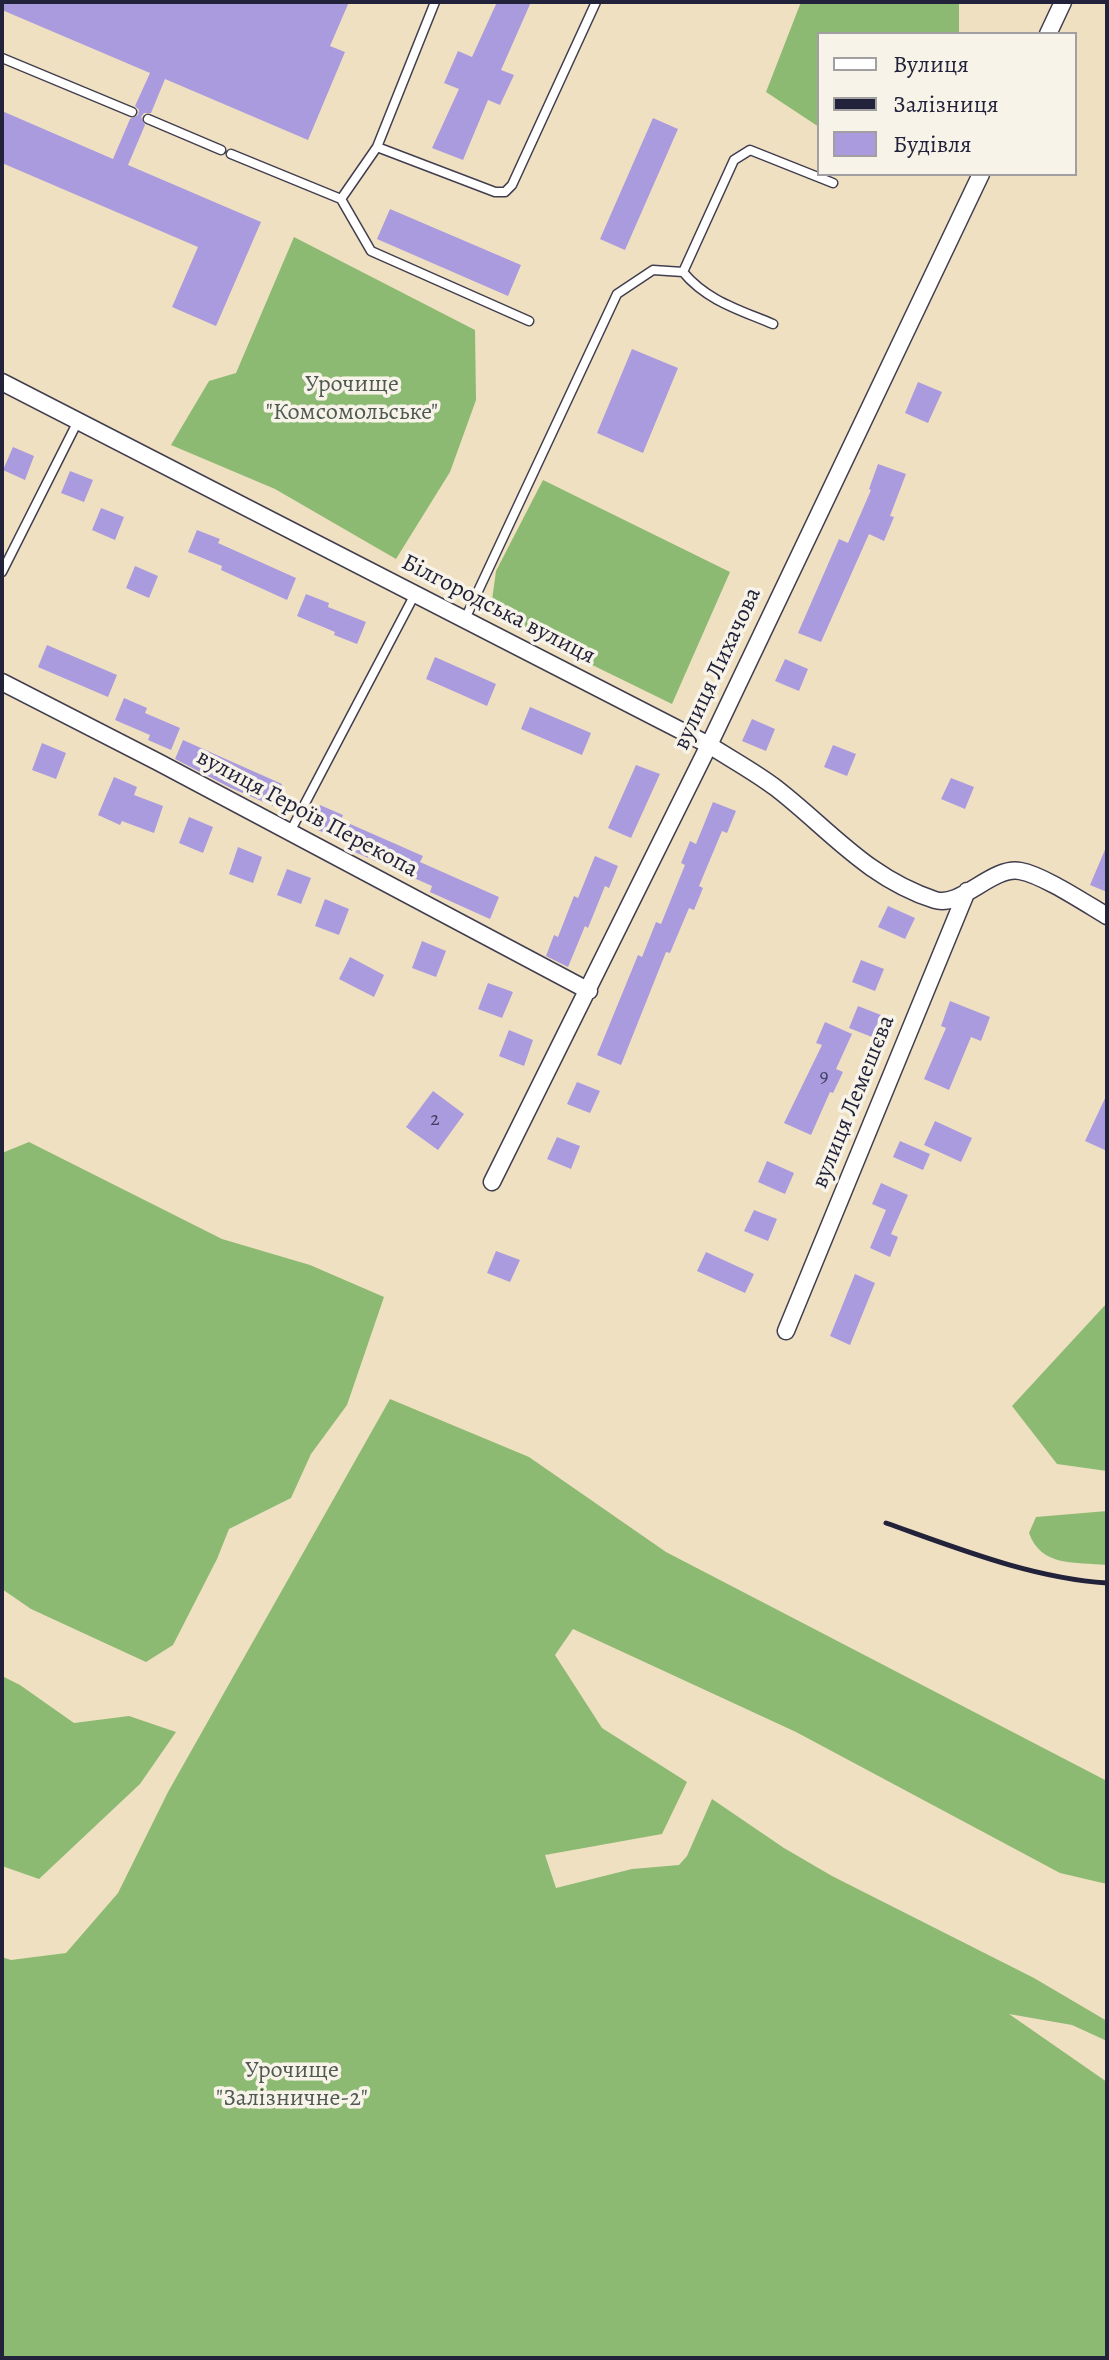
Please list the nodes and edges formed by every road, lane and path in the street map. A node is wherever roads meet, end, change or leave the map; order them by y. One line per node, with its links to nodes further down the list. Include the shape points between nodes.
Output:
1 (435, 2): 8 (lane)
2 (596, 2): 8 (lane, via 505,192)
3 (1063, 2): 4 (street)
4 (1049, 32)
5 (2, 58): 6 (lane)
6 (132, 112)
7 (148, 119): 9 (lane)
8 (377, 147): 13 (lane)
9 (221, 150)
10 (231, 154): 13 (lane)
11 (980, 176): 23 (street, вулиця Лихачова)
12 (833, 183): 14 (lane, via 750,150 742,154 734,160)
13 (341, 199): 15 (lane, via 371,251)
14 (683, 272): 16 (lane, via 709,297); 21 (lane, via 653,270 617,294)
15 (529, 321)
16 (773, 324)
17 (2, 382): 18 (street, Білгородська вулиця)
18 (78, 421): 19 (lane); 20 (street, Білгородська вулиця)
19 (2, 572)
20 (415, 594): 21 (street, Білгородська вулиця); 24 (lane)
21 (464, 620): 23 (street, Білгородська вулиця)
22 (2, 682): 24 (street, вулиця Героїв Перекопа)
23 (709, 745): 25 (street, Білгородська вулиця, via 775,787 837,843 880,873 940,901); 27 (street, вулиця Лихачова)
24 (290, 832): 27 (street, вулиця Героїв Перекопа)
25 (961, 894): 26 (street, via 1019,870); 29 (street, вулиця Лемешєва)
26 (1107, 916)
27 (589, 991): 28 (street, вулиця Лихачова)
28 (492, 1182)
29 (786, 1331)

